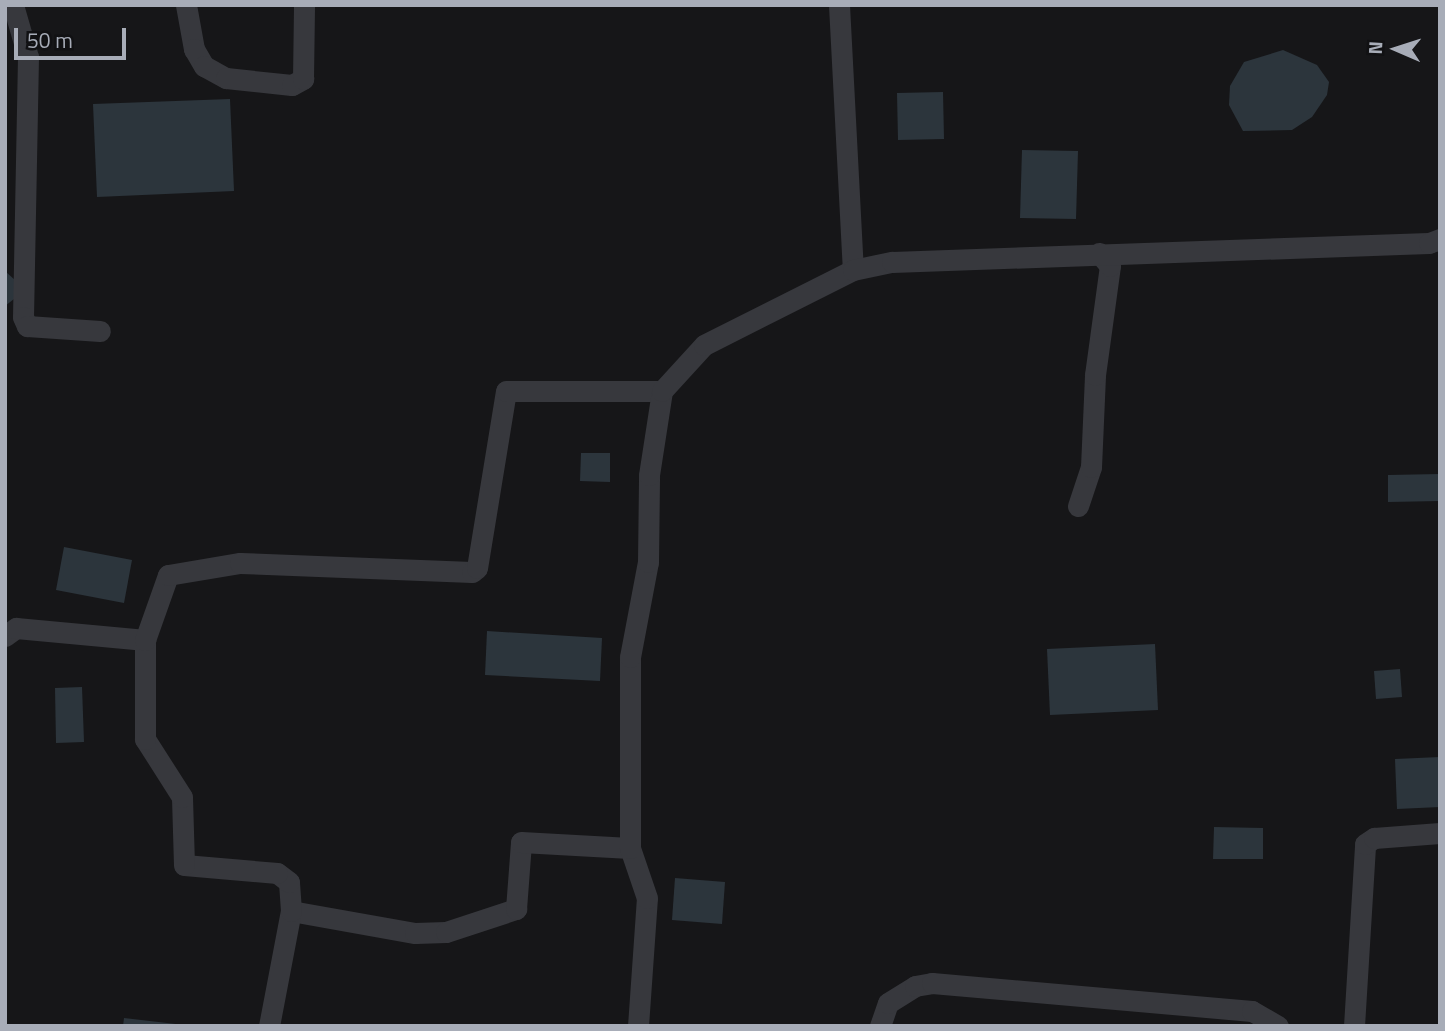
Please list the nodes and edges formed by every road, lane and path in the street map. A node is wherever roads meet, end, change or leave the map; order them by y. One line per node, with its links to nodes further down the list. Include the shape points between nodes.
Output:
1 (13, 5): 8 (street, via 28,57 23,317 27,326)
2 (186, 5): 3 (street, via 194,49 204,66 226,78 292,85 303,79)
3 (304, 5)
4 (839, 5): 7 (street)
5 (1440, 239): 6 (street, via 1429,243)
6 (1099, 253): 7 (street, via 892,262); 10 (street, via 1110,266 1095,375 1091,467)
7 (853, 270): 9 (street, via 704,345)
8 (100, 331)
9 (662, 391): 12 (street, via 506,391 475,571 240,563 174,572 165,582); 14 (street, via 649,475 648,562 630,657)
10 (1079, 506)
11 (5, 636): 12 (street, via 16,628)
12 (145, 640): 15 (street, via 145,739 183,797 184,865 285,875)
13 (1440, 833): 20 (street, via 1374,838 1365,844)
14 (630, 848): 15 (street, via 522,842 516,909 446,932 415,933); 17 (street, via 647,898)
15 (291, 911): 16 (street)
16 (269, 1026)
17 (638, 1026)
18 (880, 1026): 19 (street, via 888,1003 915,986 932,983 1252,1011)
19 (1278, 1026)
20 (1354, 1026)

